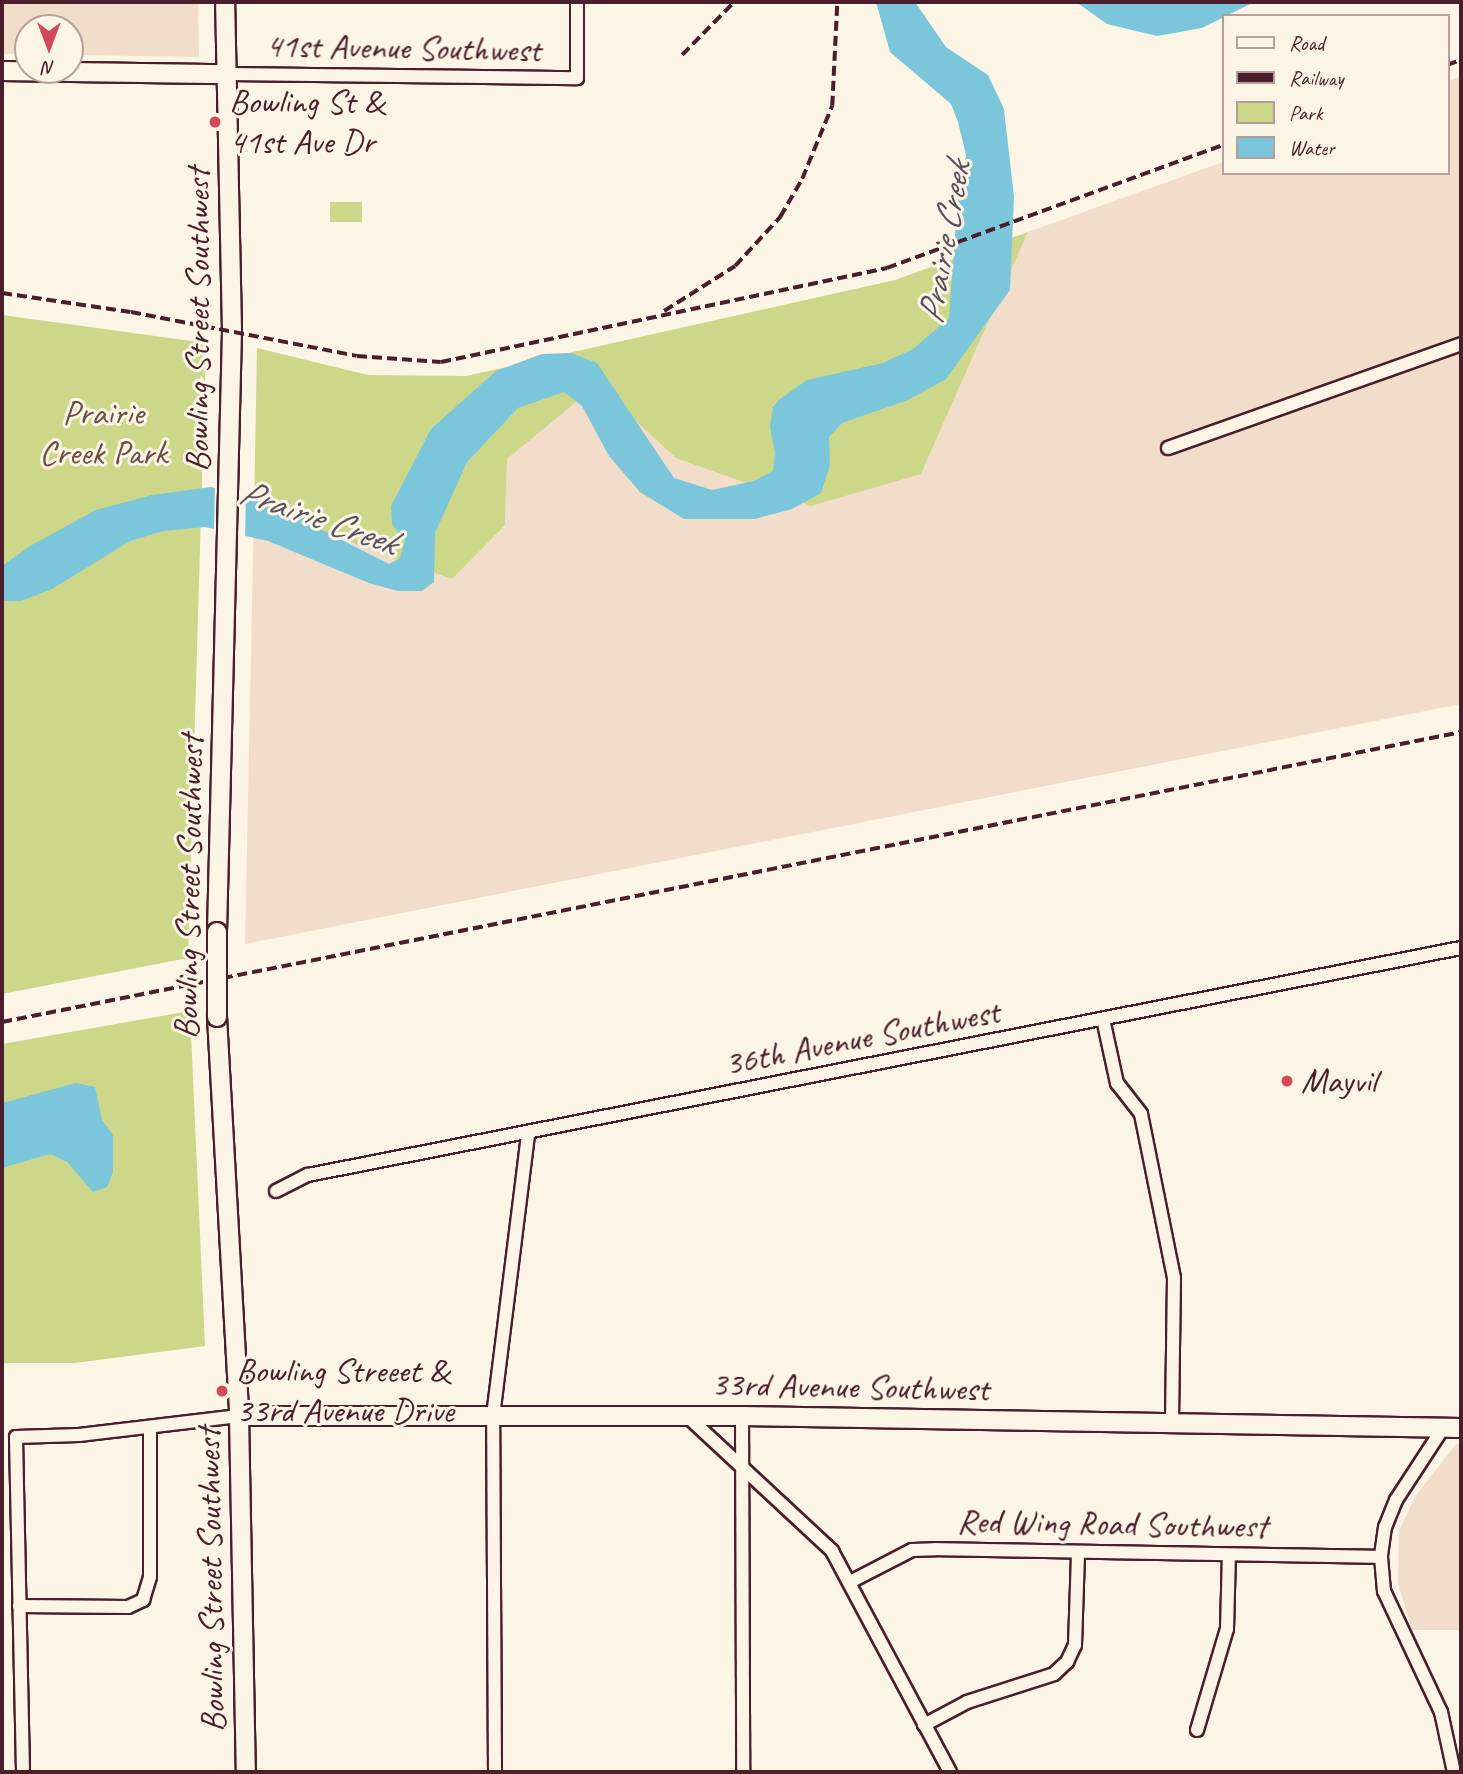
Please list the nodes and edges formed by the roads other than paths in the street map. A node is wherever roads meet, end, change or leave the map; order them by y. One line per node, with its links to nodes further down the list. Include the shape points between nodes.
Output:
1 (225, 2): 4 (main road, Bowling Street Southwest)
2 (577, 2): 4 (street, 41st Avenue Southwest, via 576,78)
3 (2, 71): 4 (main road)
4 (228, 74): 11 (main road, Bowling Street Southwest, bridge, via 230,466 217,1017)
5 (1461, 344): 6 (street)
6 (1168, 448)
7 (1461, 948): 8 (street, 36th Avenue Southwest)
8 (1103, 1018): 9 (street, 36th Avenue Southwest); 15 (street, via 1117,1083 1141,1114 1174,1278)
9 (528, 1134): 10 (street, 36th Avenue Southwest, via 308,1175); 12 (street)
10 (276, 1191)
11 (239, 1416): 12 (main road, 33rd Avenue Southwest); 16 (street); 28 (main road, Bowling Street Southwest)
12 (493, 1416): 14 (main road, 33rd Avenue Southwest); 29 (street)
13 (742, 1416): 14 (main road, 33rd Avenue Southwest); 15 (main road, 33rd Avenue Southwest); 19 (street)
14 (688, 1417): 19 (street)
15 (1172, 1423): 17 (main road, 33rd Avenue Southwest)
16 (150, 1428): 24 (street, via 150,1577 143,1600 128,1606); 24 (street, via 16,1437)
17 (1443, 1428): 18 (main road, 33rd Avenue Southwest); 22 (street, via 1396,1500 1385,1527)
18 (1461, 1428)
19 (742, 1466): 23 (street, via 832,1551); 30 (street)
20 (1078, 1553): 21 (street, Red Wing Road Southwest); 23 (street, Red Wing Road Southwest, via 912,1550); 25 (street, via 1075,1645 1067,1662 1054,1674 967,1702)
21 (1229, 1555): 22 (street, Red Wing Road Southwest); 26 (street, via 1227,1629)
22 (1381, 1557): 32 (street, via 1384,1591 1441,1712)
23 (850, 1582): 25 (street)
24 (19, 1606): 27 (street)
25 (925, 1725): 31 (street)
26 (1197, 1730)
27 (23, 1772)
28 (246, 1772)
29 (495, 1772)
30 (743, 1772)
31 (950, 1772)
32 (1454, 1772)

